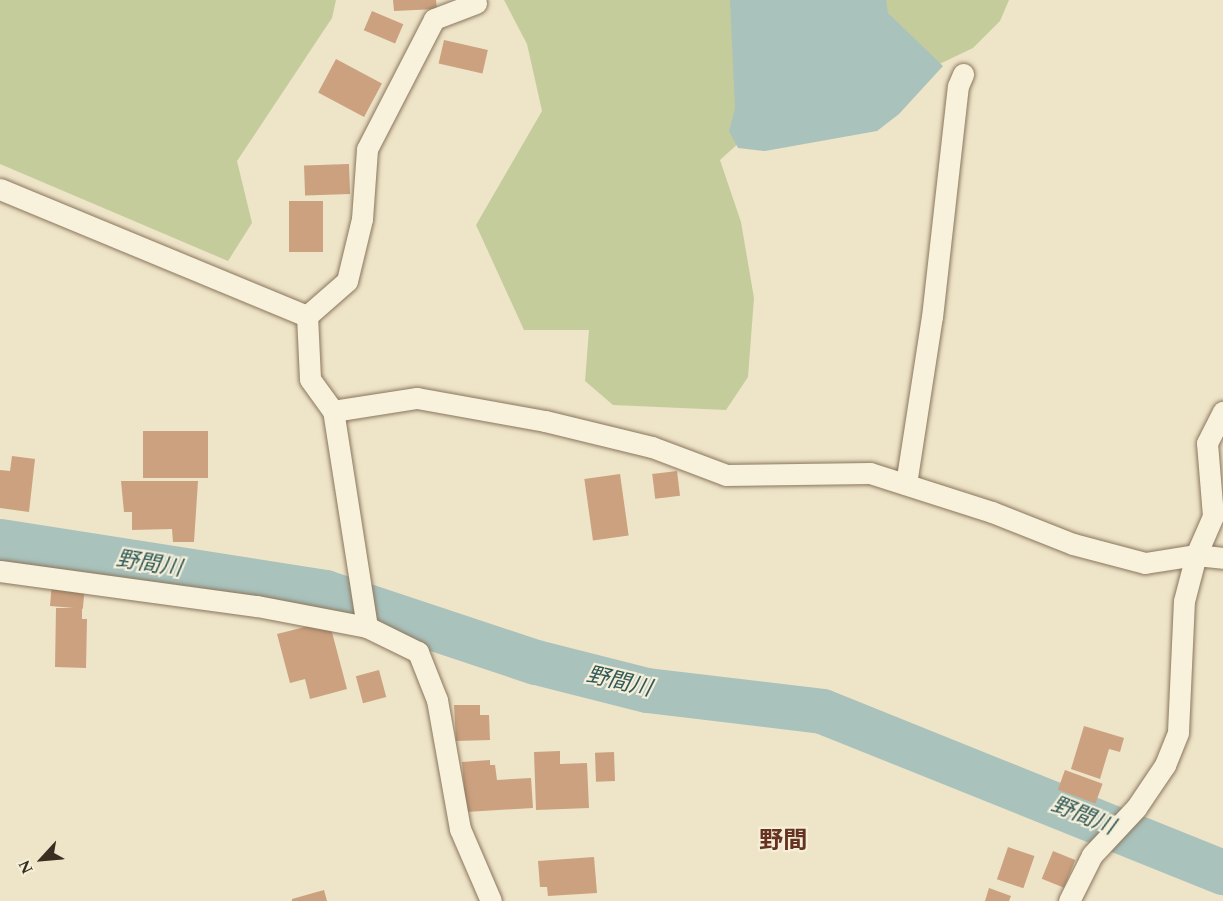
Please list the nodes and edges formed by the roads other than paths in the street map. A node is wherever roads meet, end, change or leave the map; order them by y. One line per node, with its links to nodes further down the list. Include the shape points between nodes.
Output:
1 (476, 3): 4 (street, via 434,19 368,149 362,219 348,281)
2 (963, 74): 7 (street, via 958,86 932,317)
3 (0, 189): 4 (street)
4 (307, 316): 5 (street, via 310,379)
5 (333, 411): 7 (street, via 417,398 545,421 641,444 726,475 870,473); 11 (street)
6 (1223, 412): 8 (street, via 1207,443 1213,516)
7 (906, 484): 8 (street, via 1073,544 1145,563)
8 (1196, 555): 9 (street); 13 (street, via 1185,601 1178,732 1159,773 1136,808 1092,855)
9 (1223, 558)
10 (0, 571): 11 (street, via 257,606)
11 (367, 627): 12 (street, via 418,652 437,700 460,829)
12 (491, 901)
13 (1069, 901)

